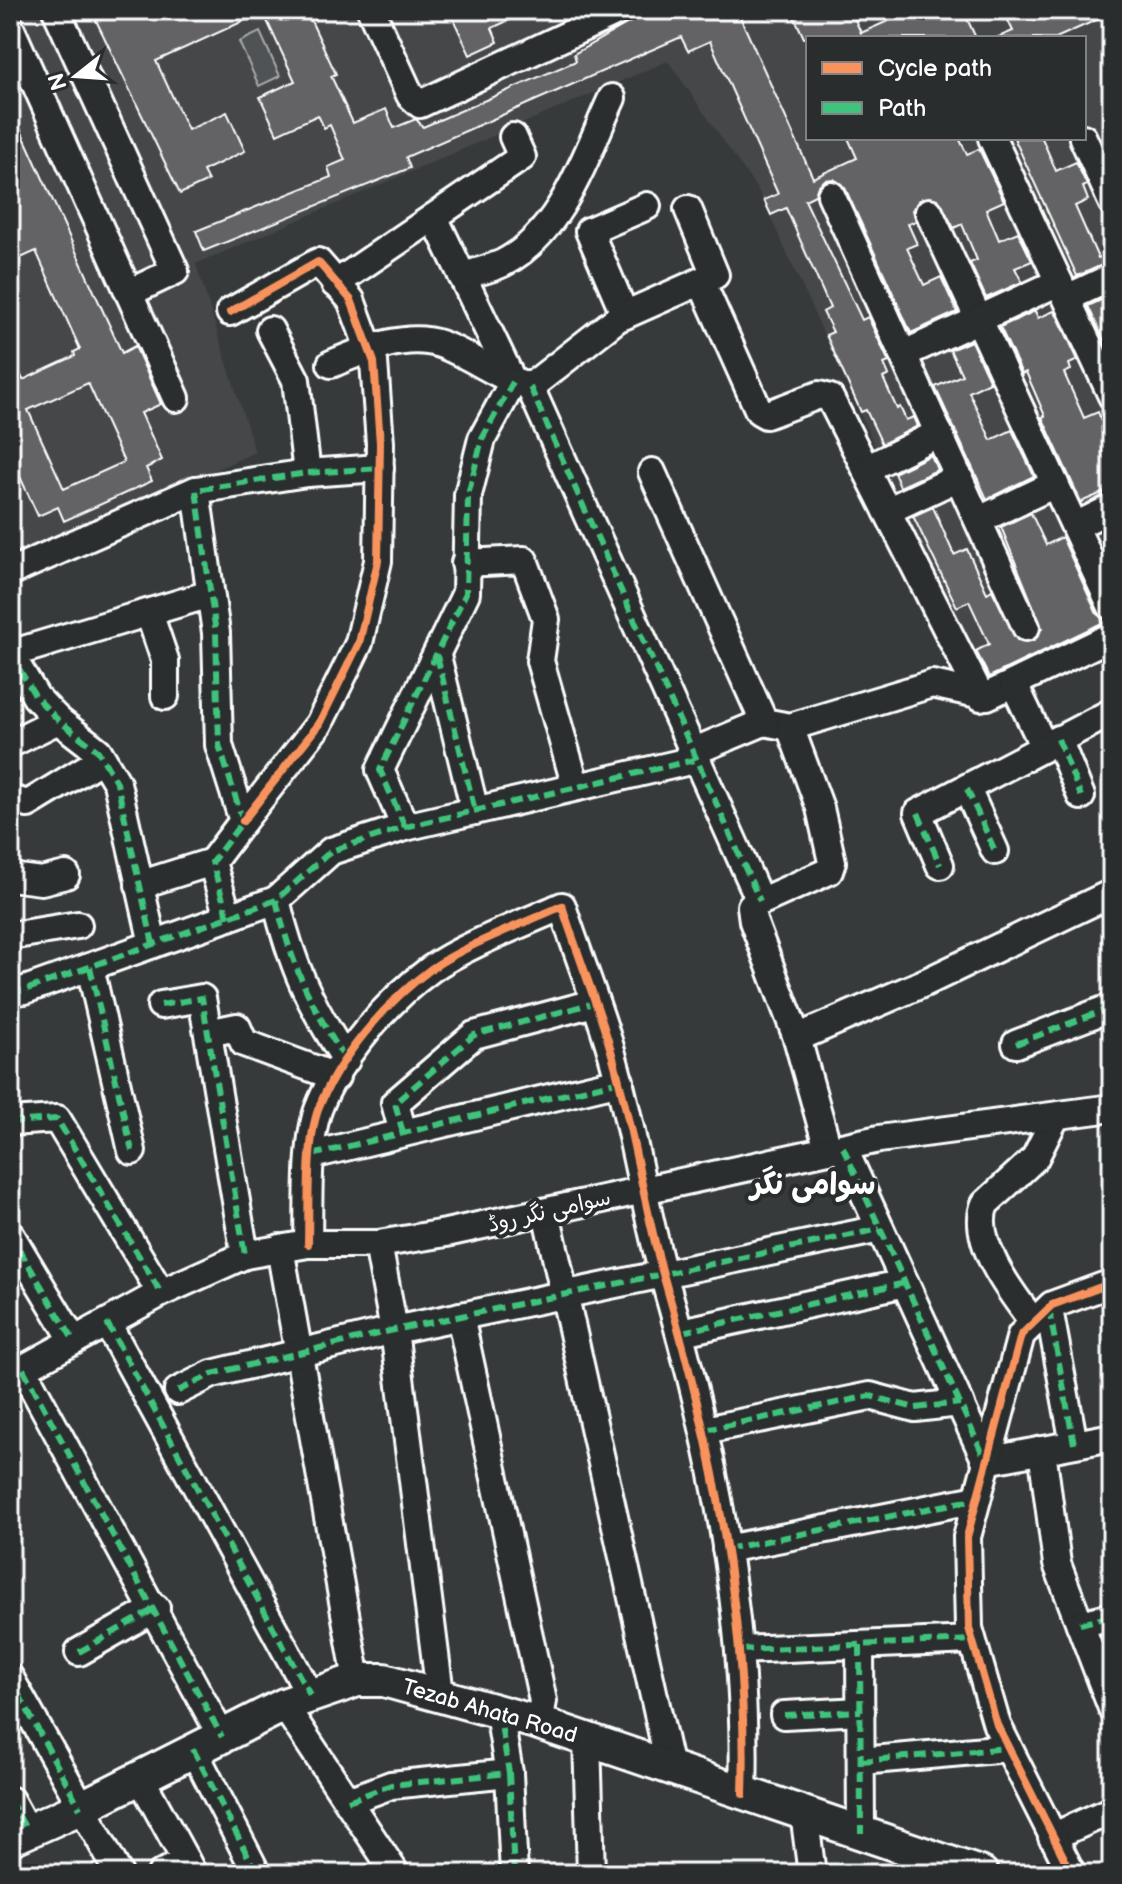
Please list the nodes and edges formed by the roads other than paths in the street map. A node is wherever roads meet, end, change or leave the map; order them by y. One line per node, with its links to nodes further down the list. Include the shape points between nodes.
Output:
1 (56, 10): 20 (street, via 175,271)
2 (371, 10): 3 (street, via 410,95 420,104)
3 (621, 10)
4 (10, 27): 20 (street)
5 (612, 98): 15 (street, via 551,220 522,252)
6 (513, 137): 14 (street, via 522,157)
7 (993, 140): 19 (street)
8 (1084, 140): 10 (street)
9 (831, 195): 26 (street)
10 (1112, 202)
11 (647, 206): 22 (street, via 589,231)
12 (688, 209): 17 (street, via 715,275)
13 (929, 212): 23 (street)
14 (434, 217): 15 (street); 18 (street)
15 (462, 276): 28 (street)
16 (1112, 277): 19 (street)
17 (701, 281): 22 (street); 33 (street, via 759,411 766,415 825,395)
18 (335, 284): 21 (street, via 318,262); 25 (street, via 351,300)
19 (1063, 290): 23 (street); 29 (street)
20 (129, 293): 30 (street)
21 (230, 312)
22 (625, 315): 28 (street)
23 (979, 320): 26 (street); 37 (street)
24 (270, 330): 35 (street, via 296,380)
25 (369, 348): 27 (street); 28 (street, via 438,343); 32 (street)
26 (904, 354): 31 (street)
27 (331, 364)
28 (522, 384): 43 (street, via 482,439 468,495); 61 (street)
29 (1112, 396)
30 (176, 398)
31 (939, 433): 33 (street); 36 (street)
32 (380, 468): 35 (street); 68 (street, via 378,561 359,643 319,724)
33 (866, 469): 40 (street)
34 (652, 472): 57 (street)
35 (307, 473): 38 (street)
36 (959, 477): 40 (street); 41 (street)
37 (1055, 484): 41 (street); 42 (street)
38 (196, 490): 44 (street); 45 (street)
39 (1112, 508): 42 (street)
40 (887, 511): 54 (street)
41 (979, 520): 48 (street)
42 (1075, 526): 46 (street)
43 (465, 563): 51 (street, via 466,593); 63 (street, via 524,560 546,619 540,661)
44 (10, 572)
45 (210, 594): 47 (street); 68 (street, via 219,745)
46 (1112, 607)
47 (149, 613): 50 (street); 53 (street, via 165,660)
48 (1026, 627)
49 (1112, 636): 52 (street)
50 (10, 654): 56 (street, via 36,697)
51 (437, 656): 67 (street); 69 (street, via 380,770)
52 (1014, 684): 54 (street); 59 (street)
53 (165, 696)
54 (981, 697): 58 (street, via 932,684)
55 (1112, 712): 59 (street)
56 (58, 720): 60 (street); 62 (street)
57 (764, 722): 58 (street); 61 (street)
58 (790, 727): 78 (street, via 820,808 832,862 829,871)
59 (1051, 743): 64 (street); 65 (street)
60 (10, 744)
61 (692, 756): 63 (street); 78 (street)
62 (102, 759): 66 (street, via 28,804); 75 (street, via 117,783)
63 (576, 787): 67 (street)
64 (967, 789): 70 (street); 72 (street, via 918,813)
65 (1081, 796)
66 (10, 799)
67 (475, 811): 69 (street)
68 (243, 821): 71 (street)
69 (405, 827): 77 (street, via 331,851)
70 (995, 851)
71 (212, 862): 75 (street); 79 (street)
72 (940, 865)
73 (66, 875): 74 (street, via 41,881)
74 (10, 877)
75 (139, 885): 82 (street)
76 (1112, 893): 89 (street)
77 (276, 900): 79 (street); 91 (street, via 290,958)
78 (760, 901): 89 (street, via 751,906 753,921)
79 (228, 917): 82 (street)
80 (78, 925): 81 (street)
81 (10, 936)
82 (153, 944): 83 (street)
83 (90, 967): 84 (street); 98 (street)
84 (10, 992)
85 (594, 1003): 91 (street, via 562,906 433,967 392,1001); 92 (street); 96 (street, via 474,1035 395,1103)
86 (161, 1005): 88 (street, via 202,998)
87 (1112, 1007): 90 (street)
88 (208, 1033): 91 (street, via 237,1027 244,1043); 107 (street)
89 (797, 1038): 97 (street)
90 (1016, 1044)
91 (341, 1069): 99 (street, via 317,1111)
92 (620, 1081): 96 (street); 100 (street)
93 (1112, 1108): 94 (street, سوامی نگر روڈ)
94 (1056, 1116): 97 (street, سوامی نگر روڈ); 114 (street, via 1035,1158 985,1204 981,1214 997,1273)
95 (10, 1122): 111 (street, via 57,1119)
96 (403, 1133): 99 (street)
97 (836, 1148): 100 (street, سوامی نگر روڈ); 102 (street)
98 (132, 1151)
99 (312, 1155): 104 (street)
100 (643, 1188): 101 (street, سوامی نگر روڈ); 108 (street)
101 (546, 1212): 105 (street, سوامی نگر روڈ); 112 (street)
102 (880, 1229): 108 (street); 109 (street)
103 (10, 1234): 118 (street)
104 (308, 1244): 105 (street, سوامی نگر روڈ); 106 (street, سوامی نگر روڈ)
105 (378, 1244): 116 (street)
106 (280, 1248): 107 (street, سوامی نگر روڈ); 119 (street)
107 (245, 1255): 111 (street, سوامی نگر روڈ)
108 (663, 1274): 112 (street); 117 (street)
109 (905, 1283): 117 (street); 122 (street)
110 (1112, 1283): 114 (street)
111 (161, 1293): 115 (street, سوامی نگر روڈ)
112 (564, 1295): 113 (street); 150 (street)
113 (460, 1316): 116 (street); 145 (street, via 543,1701)
114 (1041, 1316): 125 (street); 127 (street, via 1021,1335)
115 (107, 1323): 118 (street, سوامی نگر روڈ); 140 (street)
116 (394, 1330): 119 (street); 139 (street)
117 (682, 1332): 123 (street)
118 (74, 1341): 120 (street, سوامی نگر روڈ)
119 (300, 1352): 121 (street, via 212,1374); 138 (street)
120 (17, 1372): 130 (street)
121 (178, 1391)
122 (960, 1403): 123 (street, via 915,1408 870,1396); 127 (street)
123 (705, 1430): 129 (street)
124 (1112, 1437): 125 (street)
125 (1074, 1444): 126 (street)
126 (1042, 1450): 127 (street); 132 (street, via 1057,1564)
127 (986, 1461): 128 (street)
128 (977, 1499): 129 (street); 133 (street, via 967,1537)
129 (726, 1549): 135 (street)
130 (156, 1608): 136 (street); 147 (street)
131 (1112, 1616): 132 (street)
132 (1080, 1624): 141 (street)
133 (972, 1640): 134 (street); 148 (street)
134 (860, 1645): 135 (street); 142 (street)
135 (740, 1650): 153 (street, via 746,1712)
136 (79, 1652)
137 (10, 1678): 156 (street)
138 (357, 1680): 139 (main road, Tezab Ahata Road, via 384,1680); 140 (main road, Tezab Ahata Road)
139 (440, 1694): 143 (main road, Tezab Ahata Road)
140 (297, 1700): 147 (main road, Tezab Ahata Road); 155 (street)
141 (1112, 1708)
142 (861, 1711): 144 (street); 149 (street)
143 (499, 1713): 145 (main road, Tezab Ahata Road); 151 (street)
144 (784, 1715)
145 (539, 1723): 146 (main road, Tezab Ahata Road)
146 (587, 1739): 150 (main road, Tezab Ahata Road); 168 (street)
147 (208, 1743): 152 (main road, Tezab Ahata Road); 165 (street)
148 (1008, 1748): 149 (street); 161 (street)
149 (861, 1761): 159 (street)
150 (670, 1768): 153 (main road, Tezab Ahata Road)
151 (509, 1773): 155 (street, via 391,1785); 167 (street)
152 (140, 1777): 156 (main road, Tezab Ahata Road); 162 (street)
153 (743, 1794): 158 (main road, Tezab Ahata Road)
154 (10, 1800): 160 (street)
155 (348, 1801): 166 (street)
156 (80, 1808): 160 (main road, Tezab Ahata Road); 163 (street)
157 (1112, 1810): 161 (street)
158 (804, 1813): 159 (main road, Tezab Ahata Road); 169 (street)
159 (861, 1833): 170 (main road, Tezab Ahata Road)
160 (18, 1835)
161 (1052, 1837): 171 (street)
162 (189, 1868): 164 (street)
163 (119, 1874)
164 (161, 1874)
165 (257, 1874)
166 (396, 1874)
167 (514, 1874)
168 (591, 1874)
169 (812, 1874)
170 (982, 1874)
171 (1072, 1874)

